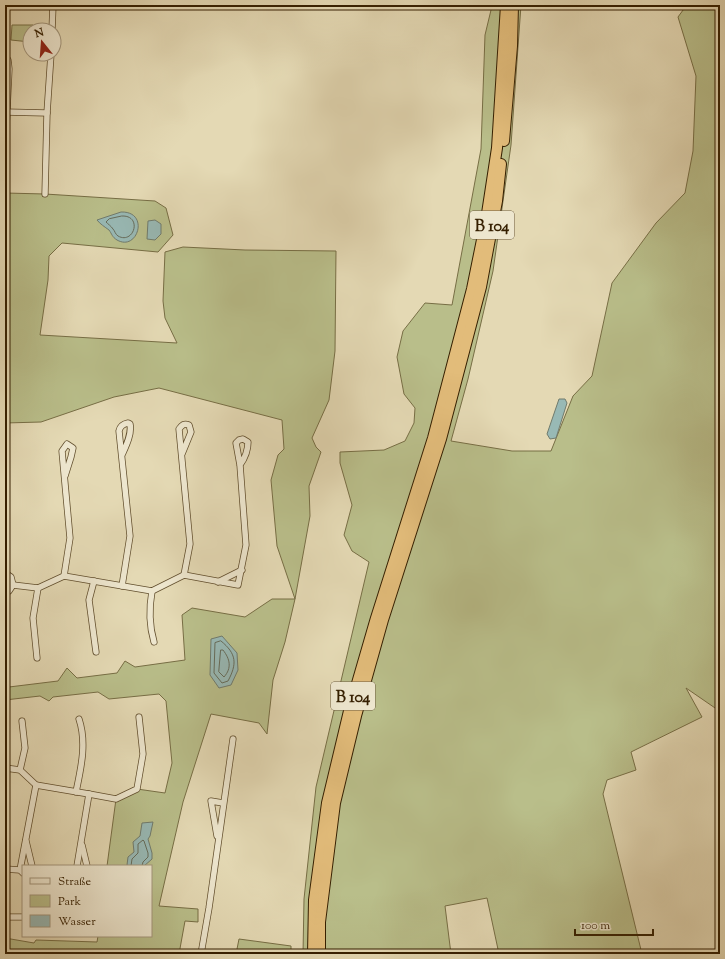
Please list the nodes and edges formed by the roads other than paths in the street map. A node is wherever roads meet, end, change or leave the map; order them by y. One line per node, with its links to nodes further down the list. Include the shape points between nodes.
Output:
1 (53, 5): 4 (street)
2 (506, 5): 11 (highway, B 104, via 497,148 486,220)
3 (513, 5): 11 (highway, B 104, via 505,133 497,201 481,287)
4 (52, 22)
5 (5, 56): 7 (street, via 9,69)
6 (50, 62): 8 (street)
7 (6, 112): 8 (street); 9 (street)
8 (47, 113): 10 (street)
9 (5, 152)
10 (45, 194)
11 (435, 442): 51 (highway, B 104, via 356,716 335,803); 53 (highway, B 104, via 374,625 349,711 327,803 314,900)
12 (182, 454): 12 (street, via 192,432 186,424 179,428); 18 (street, via 190,544)
13 (122, 455): 13 (street, via 130,436 131,428 128,423 123,424 119,431); 23 (street, via 130,536)
14 (240, 465): 16 (street, via 246,545)
15 (65, 476): 15 (street, via 73,448 67,444 62,451); 19 (street, via 70,538)
16 (242, 570): 21 (street); 21 (street, via 238,585)
17 (5, 572): 22 (street, via 11,577)
18 (184, 575): 21 (street); 25 (street)
19 (64, 576): 20 (street); 24 (street)
20 (94, 581): 23 (street); 28 (street, via 89,600)
21 (218, 582)
22 (13, 585): 24 (street); 26 (street)
23 (122, 586): 25 (street)
24 (38, 588): 29 (street, via 33,618)
25 (152, 591): 27 (street, via 149,608)
26 (5, 593)
27 (154, 642)
28 (96, 652)
29 (37, 658)
30 (139, 717): 38 (street, via 143,754 137,789 116,799)
31 (79, 719): 37 (street, via 83,753)
32 (22, 721): 35 (street, via 25,748)
33 (233, 739): 39 (street)
34 (5, 768): 35 (street)
35 (20, 770): 36 (street)
36 (36, 784): 37 (street); 40 (street)
37 (76, 792): 38 (street)
38 (89, 794): 42 (street)
39 (223, 803): 41 (street); 41 (street, via 211,801)
40 (26, 839): 43 (street); 44 (street)
41 (218, 841): 52 (street)
42 (82, 842): 45 (street); 46 (street)
43 (23, 865)
44 (32, 865)
45 (78, 865)
46 (87, 865)
47 (5, 869): 48 (street)
48 (22, 872)
49 (5, 917): 50 (street)
50 (22, 917)
51 (320, 922): 54 (highway, B 104); 55 (highway, B 104)
52 (201, 954)
53 (312, 954)
54 (320, 954)
55 (324, 954)

